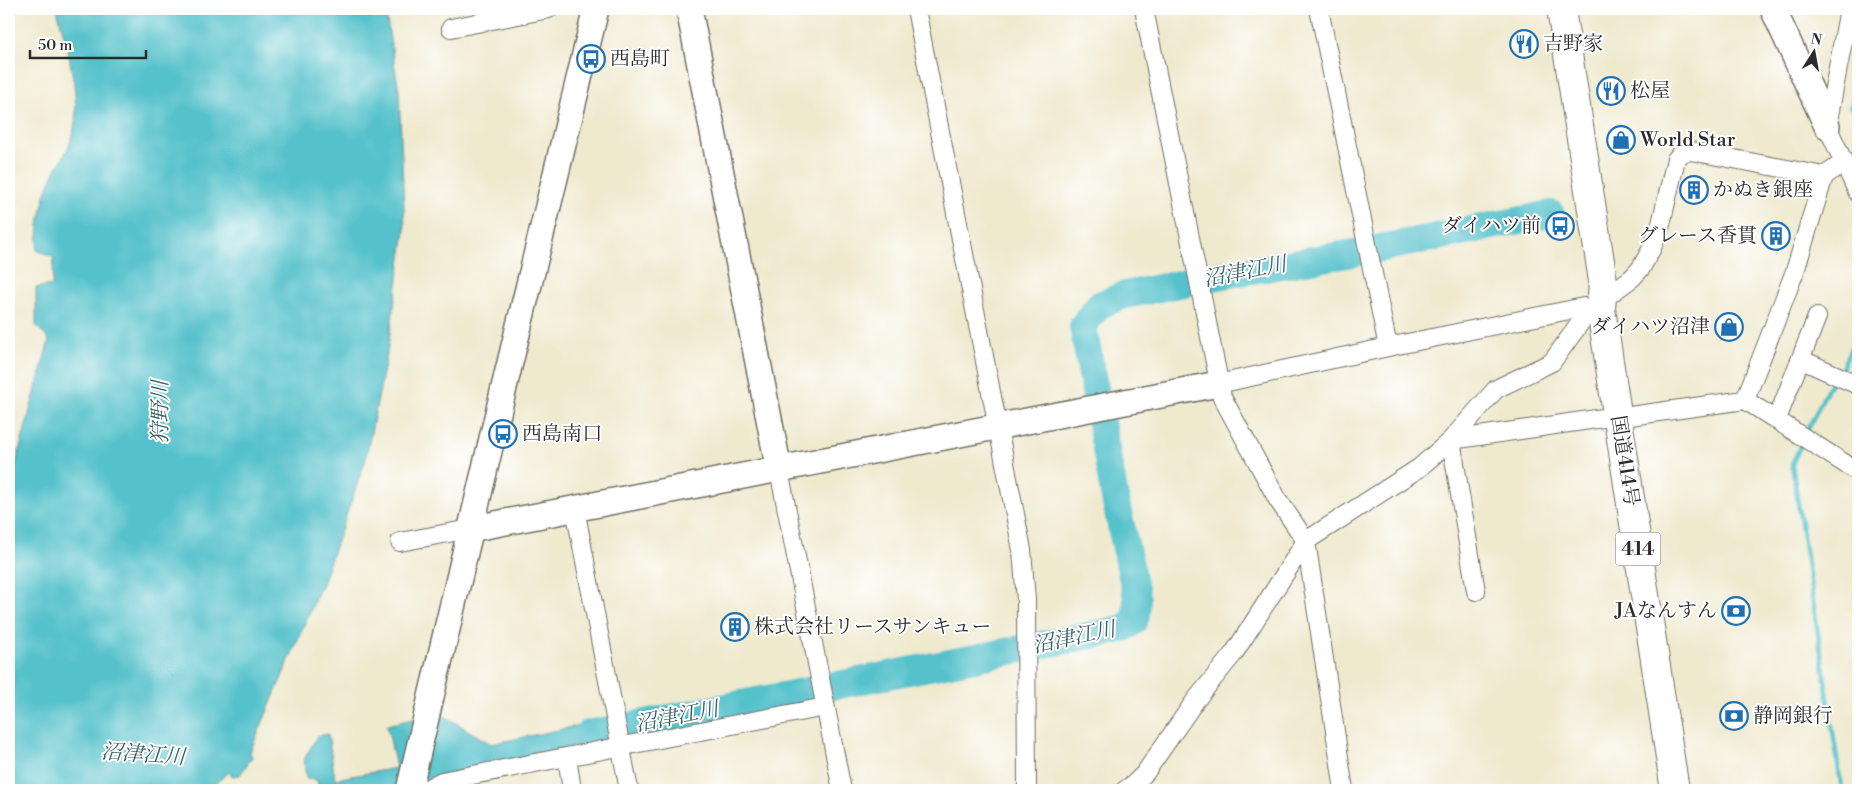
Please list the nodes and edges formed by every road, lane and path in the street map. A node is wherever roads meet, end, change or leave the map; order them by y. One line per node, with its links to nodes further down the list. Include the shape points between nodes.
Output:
1 (549, 9): 11 (street)
2 (596, 9): 30 (street)
3 (689, 9): 27 (street)
4 (916, 9): 25 (street)
5 (1144, 9): 20 (street)
6 (1319, 9): 18 (street)
7 (1545, 9): 16 (highway, 国道414号 / 414, via 1588,286)
8 (1561, 9): 16 (highway, 国道414号 / 414, via 1603,281)
9 (1773, 9): 12 (street)
10 (1849, 9): 12 (street)
11 (451, 28)
12 (1828, 126): 13 (street)
13 (1843, 163): 14 (street); 15 (street)
14 (1824, 176): 16 (street, via 1691,150 1682,153 1676,159 1652,248 1641,268 1606,297); 22 (street, via 1795,271)
15 (1857, 189)
16 (1601, 309): 18 (street, via 1584,307); 23 (highway, 国道414号 / 414); 26 (street, via 1582,319 1552,362 1496,389)
17 (1817, 317): 19 (street)
18 (1388, 347): 20 (street)
19 (1802, 360): 21 (street); 24 (street)
20 (1218, 384): 25 (street); 31 (street, via 1278,500)
21 (1858, 385)
22 (1745, 400): 23 (street); 24 (street)
23 (1617, 416): 26 (street); 45 (highway, 国道414号 / 414)
24 (1777, 419): 28 (street)
25 (998, 426): 27 (street); 42 (street, via 1024,575)
26 (1451, 440): 31 (street, via 1419,468); 33 (street)
27 (779, 470): 29 (street); 34 (street)
28 (1858, 472)
29 (575, 509): 30 (street); 35 (street)
30 (470, 529): 32 (street); 37 (street)
31 (1306, 541): 43 (street, via 1234,653 1195,701 1145,773); 44 (street)
32 (400, 542)
33 (1476, 591)
34 (825, 707): 35 (street); 41 (street)
35 (620, 746): 36 (street); 40 (street)
36 (567, 757): 38 (street, via 442,781); 39 (street)
37 (409, 790)
38 (425, 790)
39 (572, 790)
40 (629, 790)
41 (842, 790)
42 (1026, 790)
43 (1125, 790)
44 (1344, 790)
45 (1675, 790)

